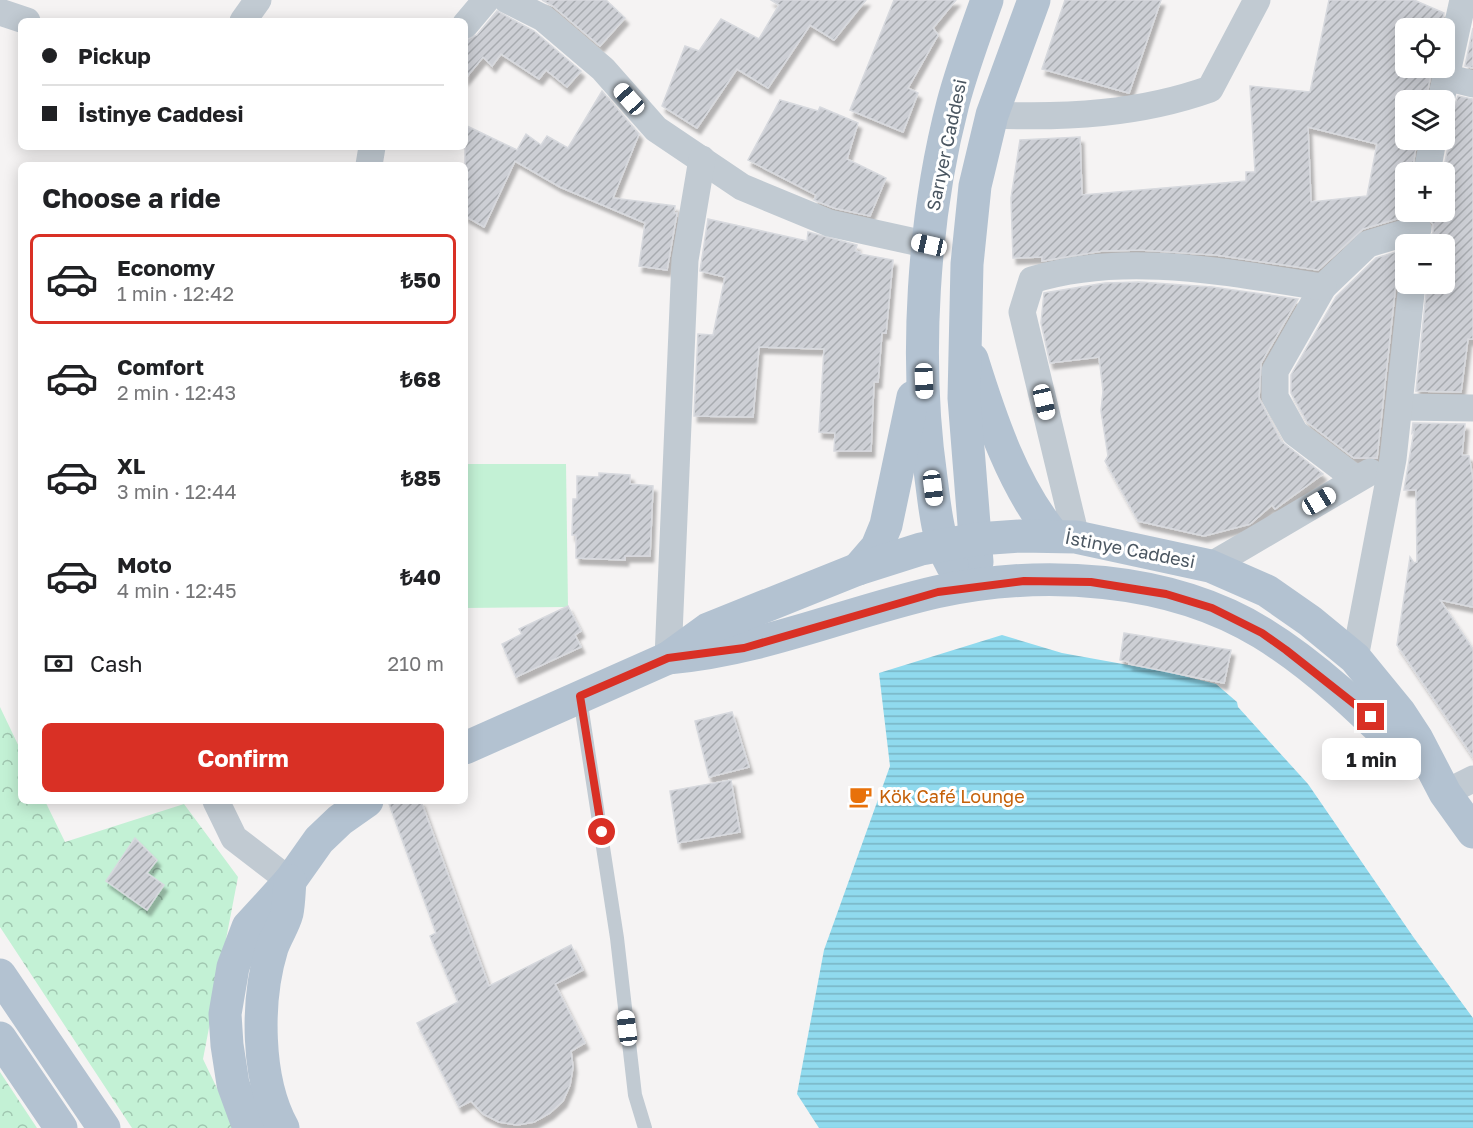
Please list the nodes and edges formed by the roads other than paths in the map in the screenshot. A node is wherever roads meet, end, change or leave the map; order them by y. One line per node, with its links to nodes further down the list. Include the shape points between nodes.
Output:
1 (258, 0): 10 (street)
2 (486, 0): 11 (street)
3 (507, 0): 15 (street, via 543,18 603,69 656,129)
4 (987, 0): 17 (main road, Sarıyer Caddesi, via 953,103 934,195)
5 (1034, 0): 14 (main road, Sarıyer Caddesi)
6 (1257, 0): 14 (street, via 1209,89 1169,103 1053,118)
7 (1463, 0): 13 (street)
8 (0, 12): 9 (street)
9 (18, 18)
10 (245, 18)
11 (468, 22)
12 (1473, 84): 13 (street)
13 (1443, 89)
14 (992, 115): 20 (main road, Sarıyer Caddesi, via 975,186)
15 (702, 159): 17 (street, via 742,187 830,223); 32 (street, via 685,260)
16 (1418, 228): 18 (street, via 1368,244)
17 (929, 245): 21 (main road, Sarıyer Caddesi)
18 (1323, 287): 25 (street, via 1275,371 1275,397 1295,433); 26 (street, via 1215,271 1127,265 1050,274 1032,280 1022,312)
19 (1411, 294): 22 (street)
20 (963, 331): 26 (main road, via 1026,497); 27 (main road, Sarıyer Caddesi)
21 (923, 348): 28 (main road, Sarıyer Caddesi, via 927,452); 30 (main road, via 886,525 877,547)
22 (1399, 407): 23 (street); 24 (street)
23 (1473, 408)
24 (1393, 459): 25 (street); 33 (street)
25 (1356, 479): 29 (street)
26 (1065, 537): 27 (main road, İstinye Caddesi); 29 (main road, İstinye Caddesi)
27 (977, 539): 28 (main road, İstinye Caddesi); 31 (main road, Sarıyer Caddesi, via 979,554)
28 (943, 544): 30 (main road, İstinye Caddesi); 31 (main road, Sarıyer Caddesi, via 953,567)
29 (1210, 566): 33 (main road, İstinye Caddesi, via 1267,591)
30 (858, 569): 32 (main road, İstinye Caddesi, via 708,629)
31 (971, 587): 32 (main road, İstinye Caddesi, via 913,598 744,648); 36 (main road, İstinye Caddesi, via 1024,581 1091,582 1166,594 1212,608 1262,633)
32 (668, 658): 34 (main road, İstinye Caddesi)
33 (1355, 658): 36 (main road, İstinye Caddesi)
34 (580, 696): 35 (main road, İstinye Caddesi); 47 (lane, via 617,938 635,1095)
35 (468, 747)
36 (1459, 786): 39 (main road, İstinye Caddesi)
37 (217, 804): 40 (street, via 234,838)
38 (363, 804): 40 (main road, via 340,819 319,840)
39 (1473, 832)
40 (290, 881): 45 (main road, via 248,927 225,1014 233,1084); 46 (main road, via 287,913 263,987 261,1022 262,1051)
41 (0, 975): 44 (main road)
42 (0, 1038): 43 (main road)
43 (61, 1128)
44 (104, 1128)
45 (249, 1128)
46 (283, 1128)
47 (645, 1128)

